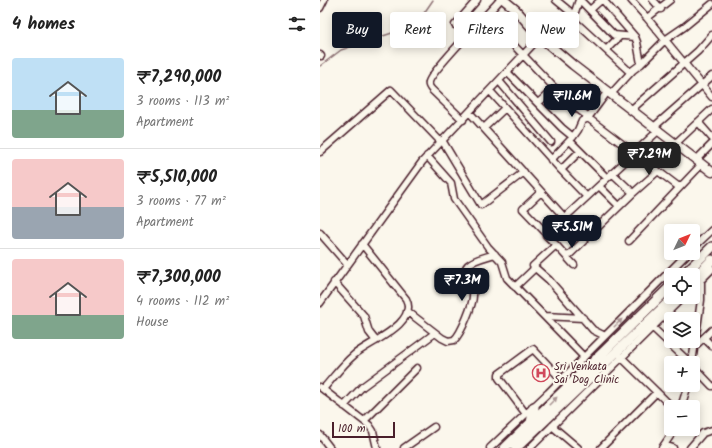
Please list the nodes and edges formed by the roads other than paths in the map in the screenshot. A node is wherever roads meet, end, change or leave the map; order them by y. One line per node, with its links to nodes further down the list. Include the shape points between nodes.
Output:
1 (324, 0): 12 (street)
2 (477, 0): 15 (street)
3 (500, 0): 47 (street, via 429,81 432,90)
4 (556, 0): 16 (street)
5 (580, 0): 14 (street); 17 (street)
6 (602, 0): 14 (street); 23 (street)
7 (631, 0): 18 (street)
8 (653, 0): 13 (street)
9 (670, 0): 13 (street)
10 (508, 1): 19 (main road)
11 (712, 4): 24 (street)
12 (320, 8)
13 (660, 9): 18 (street)
14 (590, 10): 22 (street)
15 (466, 12)
16 (568, 12)
17 (574, 12)
18 (647, 18): 24 (street)
19 (526, 21)
20 (579, 23): 28 (street)
21 (712, 35): 31 (street)
22 (619, 37): 23 (street); 28 (street)
23 (635, 37): 30 (street)
24 (664, 40): 30 (street); 31 (street)
25 (516, 48): 29 (street)
26 (530, 48): 29 (street)
27 (553, 48): 39 (main road)
28 (606, 50): 33 (street)
29 (523, 55): 32 (street); 37 (street)
30 (641, 64): 33 (street)
31 (683, 64): 36 (street); 43 (street)
32 (508, 72): 35 (street); 41 (street)
33 (630, 72): 39 (street)
34 (712, 76): 36 (street)
35 (499, 81): 38 (street); 54 (street)
36 (702, 86): 40 (street); 50 (street)
37 (555, 88): 41 (street); 46 (street)
38 (490, 91): 42 (street); 45 (street)
39 (610, 93): 43 (main road); 46 (street)
40 (712, 97)
41 (538, 103): 52 (street)
42 (505, 108): 49 (street); 61 (street)
43 (632, 109): 50 (main road)
44 (712, 109): 48 (street)
45 (470, 113): 47 (street); 49 (street)
46 (588, 117): 52 (street, via 582,121); 59 (street)
47 (463, 120): 53 (street)
48 (698, 122): 51 (street); 55 (street)
49 (484, 128): 65 (street)
50 (657, 128): 55 (main road); 59 (street)
51 (712, 138)
52 (572, 139): 57 (street); 61 (street)
53 (442, 141): 58 (street, via 391,90); 60 (street); 65 (street, via 481,205)
54 (551, 142)
55 (676, 143): 62 (main road)
56 (712, 144): 62 (street)
57 (580, 151): 63 (street); 67 (street)
58 (320, 152)
59 (634, 154): 64 (street); 67 (street)
60 (427, 156): 80 (street); 83 (street, via 451,184 454,198)
61 (551, 160): 63 (street)
62 (699, 162): 66 (main road); 69 (street)
63 (561, 170): 72 (street)
64 (658, 171): 69 (street); 73 (street)
65 (524, 172): 71 (street)
66 (712, 172)
67 (609, 175): 68 (street); 70 (street)
68 (599, 186): 72 (street); 73 (street)
69 (679, 188): 78 (street)
70 (630, 190)
71 (541, 192): 74 (street); 77 (street, via 523,209)
72 (587, 197): 74 (street)
73 (619, 206): 84 (street)
74 (565, 218): 77 (street)
75 (712, 230): 79 (street)
76 (320, 233): 87 (street)
77 (547, 234): 81 (street)
78 (629, 241)
79 (700, 241)
80 (362, 244): 87 (street); 101 (street, via 406,299)
81 (556, 246): 84 (street); 89 (street, via 533,266)
82 (712, 247): 90 (highway)
83 (495, 254): 95 (street, via 503,264 507,278); 107 (street, via 466,268 473,297 457,337 448,342)
84 (567, 257): 88 (street)
85 (681, 260): 108 (street, one-way to 85)
86 (712, 260): 92 (highway)
87 (347, 264): 94 (street)
88 (574, 264)
89 (535, 268): 95 (street); 104 (street)
90 (690, 268)
91 (712, 270): 93 (street)
92 (700, 275)
93 (700, 277)
94 (334, 282): 98 (street); 110 (street, via 364,316)
95 (515, 287): 103 (street)
96 (700, 292): 102 (street)
97 (664, 293): 127 (highway, one-way to 97)
98 (321, 298)
99 (667, 304): 139 (highway)
100 (676, 304): 105 (street)
101 (407, 311): 107 (street); 110 (street, via 404,318 388,334)
102 (700, 315)
103 (545, 316): 104 (street); 114 (street)
104 (583, 318): 108 (street, via 593,330)
105 (652, 327): 113 (street); 115 (street)
106 (712, 330): 109 (street)
107 (435, 333): 123 (street, via 362,387)
108 (605, 336): 114 (street)
109 (704, 338): 111 (street); 112 (street)
110 (376, 341): 120 (street, via 354,354)
111 (700, 342)
112 (712, 346)
113 (683, 356)
114 (584, 357): 118 (street)
115 (621, 357): 121 (street); 128 (street)
116 (417, 368): 126 (street)
117 (700, 373): 119 (street)
118 (562, 380): 124 (street); 125 (street, via 533,349 498,374)
119 (712, 386)
120 (321, 388): 123 (street)
121 (657, 392): 122 (street); 142 (street)
122 (665, 400)
123 (344, 406): 126 (street)
124 (534, 407): 125 (street); 127 (highway)
125 (526, 414): 137 (street)
126 (365, 420): 135 (street, via 372,427)
127 (531, 423): 138 (highway)
128 (552, 426): 140 (street); 141 (street)
129 (434, 427): 136 (street)
130 (712, 431): 144 (street, via 702,433)
131 (320, 435): 134 (street)
132 (670, 436): 133 (street)
133 (663, 446): 143 (street)
134 (330, 448)
135 (377, 448)
136 (404, 448)
137 (490, 448)
138 (505, 448)
139 (516, 448)
140 (530, 448)
141 (578, 448)
142 (601, 448)
143 (673, 448)
144 (690, 448)

